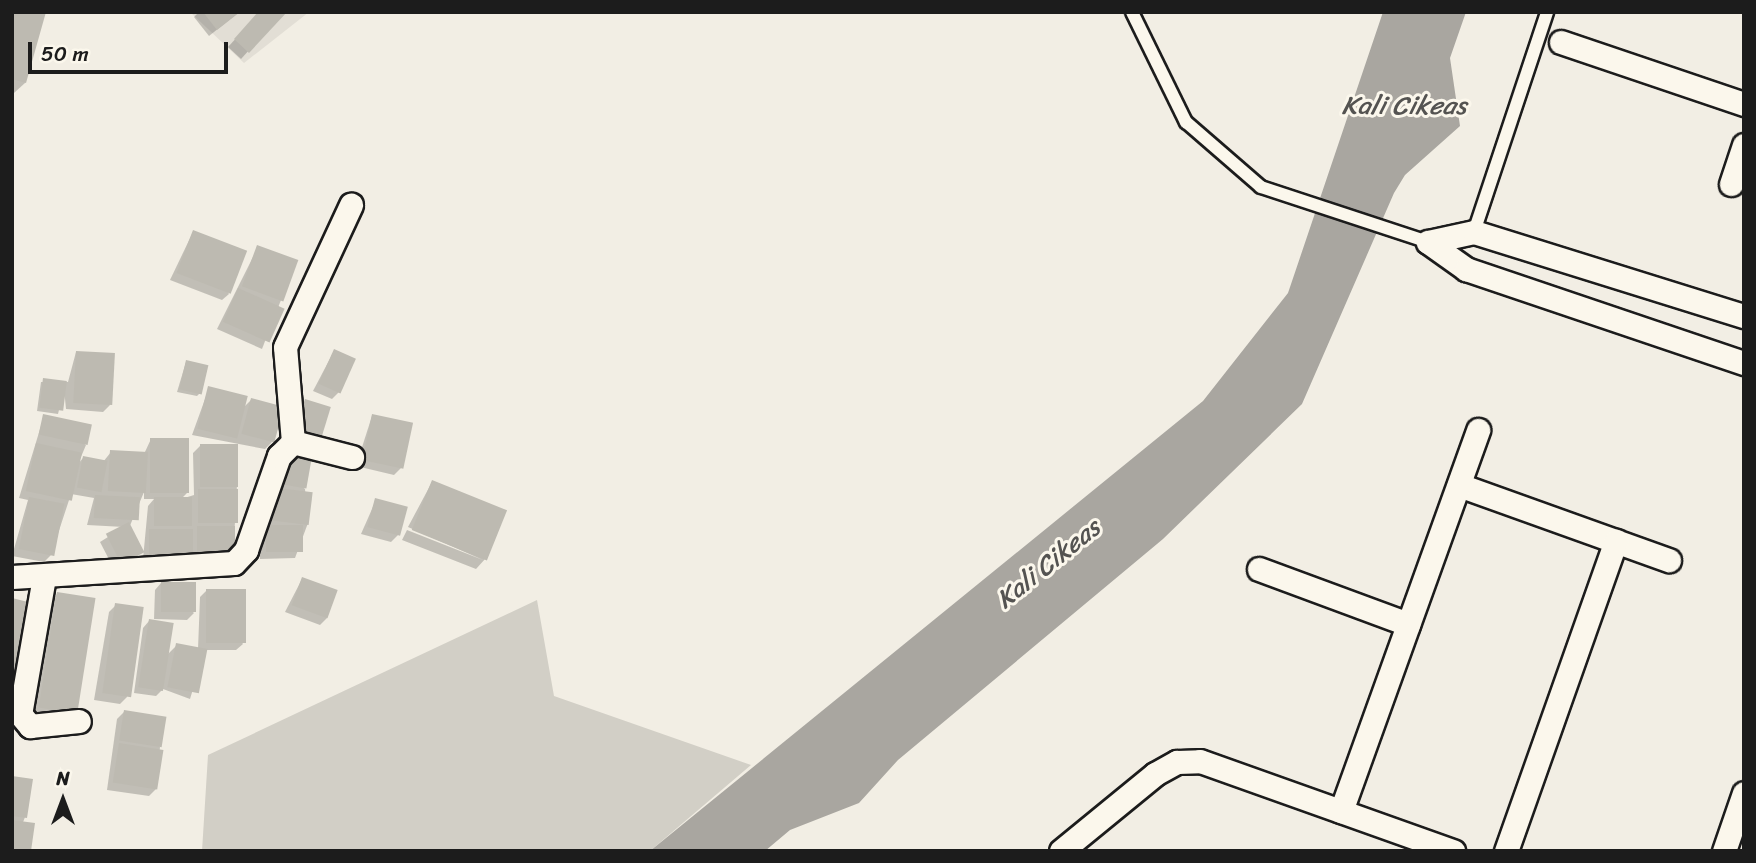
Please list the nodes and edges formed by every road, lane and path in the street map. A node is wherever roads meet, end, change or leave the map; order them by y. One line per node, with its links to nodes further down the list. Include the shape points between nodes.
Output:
1 (1132, 12): 9 (lane, via 1186,122 1261,187)
2 (1547, 12): 8 (lane)
3 (1562, 42): 4 (street)
4 (1744, 104)
5 (1744, 145): 6 (street)
6 (1731, 184)
7 (351, 205): 13 (street, via 285,347)
8 (1474, 232): 9 (street); 10 (street)
9 (1421, 239): 11 (street, via 1466,269)
10 (1744, 316)
11 (1744, 363)
12 (1478, 430): 15 (street)
13 (293, 442): 14 (street); 20 (street, via 279,456 246,550 234,564)
14 (352, 457)
15 (1459, 485): 16 (street); 21 (street)
16 (1616, 541): 17 (street); 27 (street)
17 (1669, 560)
18 (1259, 569): 21 (street)
19 (12, 577): 20 (street)
20 (44, 577): 22 (street, via 20,714 30,726)
21 (1408, 624): 24 (street)
22 (79, 721)
23 (1744, 793): 28 (street)
24 (1341, 811): 25 (street, via 1200,761 1177,762); 26 (street)
25 (1061, 851)
26 (1453, 851)
27 (1507, 851)
28 (1724, 851)

